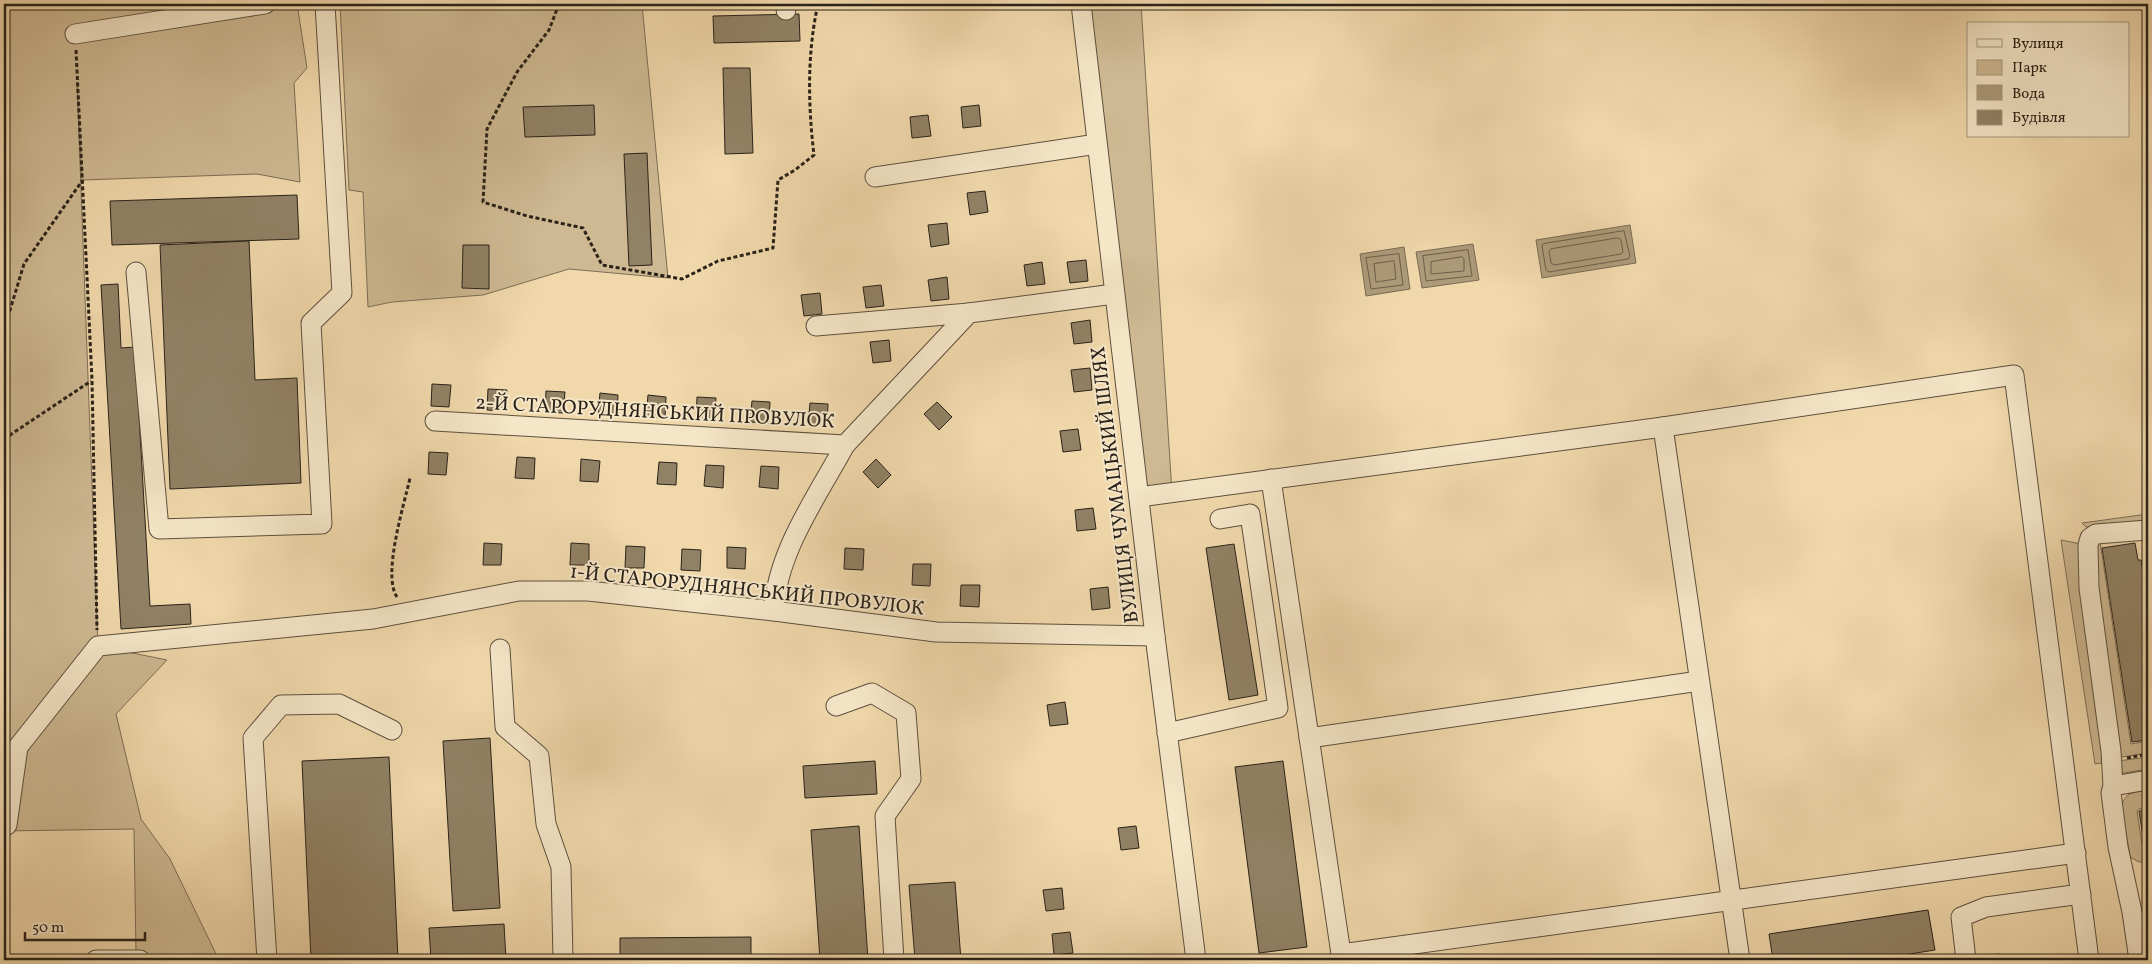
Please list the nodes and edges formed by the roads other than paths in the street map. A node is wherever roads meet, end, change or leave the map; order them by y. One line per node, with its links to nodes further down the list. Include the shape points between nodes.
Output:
1 (265, 4): 4 (street)
2 (325, 4): 7 (street, via 342,293 311,323 322,524 159,529)
3 (1081, 4): 5 (street, ВУЛИЦЯ ЧУМАЦЬКИЙ ШЛЯХ)
4 (75, 34)
5 (1096, 144): 6 (street); 8 (street, ВУЛИЦЯ ЧУМАЦЬКИЙ ШЛЯХ)
6 (875, 177)
7 (136, 272)
8 (1114, 294): 9 (street); 15 (street, ВУЛИЦЯ ЧУМАЦЬКИЙ ШЛЯХ)
9 (969, 313): 10 (street); 13 (street, 2-Й СТАРОРУДНЯНСЬКИЙ ПРОВУЛОК)
10 (816, 326)
11 (435, 421): 13 (street, 2-Й СТАРОРУДНЯНСЬКИЙ ПРОВУЛОК)
12 (1663, 427): 14 (street); 21 (street); 29 (street, via 2014,375)
13 (846, 445): 18 (street, via 792,541 775,590)
14 (1271, 479): 15 (street); 25 (street)
15 (1139, 497): 19 (street, ВУЛИЦЯ ЧУМАЦЬКИЙ ШЛЯХ)
16 (1220, 518): 24 (street, via 1250,514 1278,708)
17 (2148, 530): 27 (street, via 2096,534 2088,544 2088,588)
18 (774, 611): 19 (street, 1-Й СТАРОРУДНЯНСЬКИЙ ПРОВУЛОК, via 936,632); 28 (street, 1-Й СТАРОРУДНЯНСЬКИЙ ПРОВУЛОК, via 588,591 519,591 373,619 98,646 18,747 7,825)
19 (1155, 636): 24 (street, ВУЛИЦЯ ЧУМАЦЬКИЙ ШЛЯХ)
20 (500, 649): 36 (street, via 505,726 539,756 546,824 561,867)
21 (1700, 681): 25 (street); 31 (street)
22 (836, 706): 37 (street, via 872,693 906,713 911,779 886,816)
23 (392, 730): 35 (street, via 339,704 282,705 253,738)
24 (1167, 733): 38 (street, ВУЛИЦЯ ЧУМАЦЬКИЙ ШЛЯХ)
25 (1309, 738): 31 (street, via 1341,954)
26 (2148, 780): 27 (street)
27 (2113, 786): 32 (street, via 2111,801 2118,847)
28 (4, 825)
29 (2076, 853): 30 (street); 31 (street)
30 (2081, 894): 40 (street, via 1986,908 1961,917); 41 (street)
31 (1731, 901): 39 (street)
32 (2140, 910): 42 (street)
33 (96, 960): 34 (street)
34 (140, 960)
35 (267, 960)
36 (563, 960)
37 (894, 960)
38 (1196, 960)
39 (1740, 960)
40 (1966, 960)
41 (2089, 960)
42 (2139, 960)

